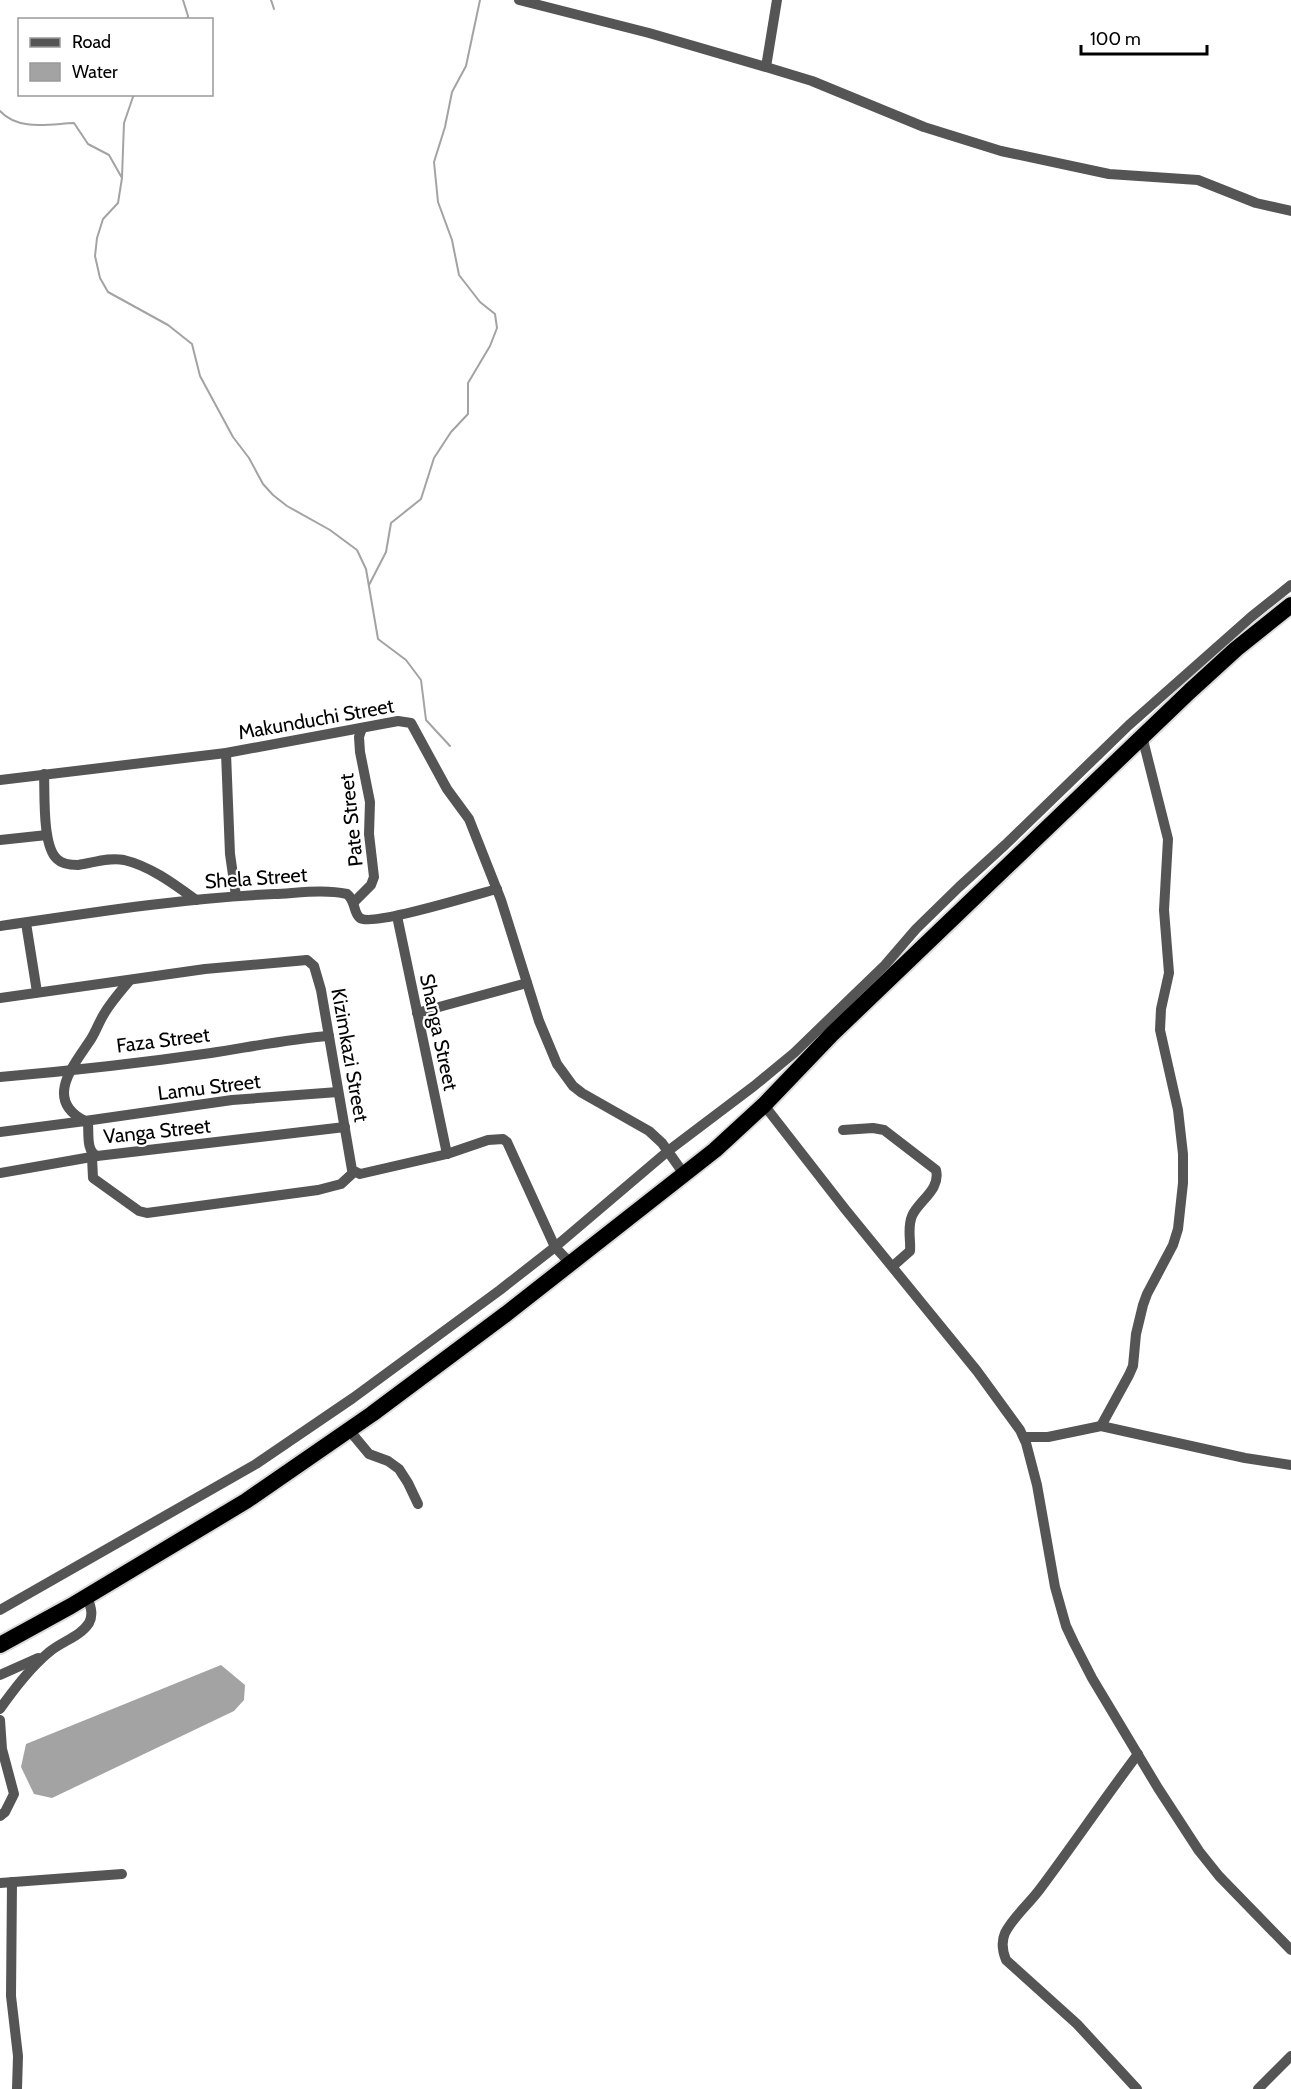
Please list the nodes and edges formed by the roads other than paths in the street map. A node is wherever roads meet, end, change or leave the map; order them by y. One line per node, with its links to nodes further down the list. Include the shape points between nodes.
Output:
1 (519, 0): 3 (street)
2 (777, 0): 3 (street)
3 (766, 67): 4 (street, via 812,81 924,127 1001,151 1109,174 1198,180 1256,203)
4 (1291, 211)
5 (1291, 585): 35 (street, via 1129,725 916,929 885,965 794,1053)
6 (1291, 605): 8 (highway, via 1236,649)
7 (362, 728): 9 (street, Makunduchi Street); 14 (street, Makunduchi Street, via 398,721 411,723 469,819); 17 (street, Pate Street, via 360,752 370,802 374,877)
8 (1142, 736): 30 (highway, via 832,1034); 44 (street, via 1168,839 1164,910 1169,980 1160,1030 1178,1110 1183,1183 1171,1253 1147,1294 1132,1366)
9 (226, 753): 10 (street, Makunduchi Street); 15 (street, via 230,854)
10 (44, 774): 11 (street, Makunduchi Street); 12 (street)
11 (0, 780)
12 (47, 835): 13 (street); 16 (street, via 57,860 75,865 123,860 154,873)
13 (0, 840)
14 (496, 889): 18 (street, Shela Street); 22 (street, Makunduchi Street)
15 (236, 896): 16 (street, Shela Street); 17 (street, Shela Street, via 339,892)
16 (196, 900): 19 (street, Shela Street)
17 (354, 902): 18 (street, Shela Street, via 360,919)
18 (397, 916): 25 (street, Shanga Street)
19 (26, 923): 20 (street, Shela Street); 23 (street)
20 (0, 926)
21 (130, 980): 23 (street, Kizimkazi Street); 26 (street, Kizimkazi Street, via 307,960 314,966 321,990); 27 (street, via 105,1012)
22 (527, 983): 25 (street); 35 (street, Makunduchi Street, via 557,1064 573,1086 634,1120)
23 (37, 992): 24 (street, Kizimkazi Street)
24 (0, 998)
25 (417, 1013): 36 (street, Shanga Street)
26 (329, 1036): 27 (street, Faza Street); 29 (street, Kizimkazi Street)
27 (70, 1071): 28 (street, Faza Street); 31 (street, via 64,1085 65,1099 72,1113)
28 (0, 1077)
29 (338, 1092): 31 (street, Lamu Street, via 232,1100); 32 (street, Kizimkazi Street)
30 (764, 1105): 40 (highway); 43 (street)
31 (85, 1121): 34 (street, Vanga Street); 37 (street, Vanga Street)
32 (345, 1127): 37 (street, Vanga Street); 38 (street, Kizimkazi Street)
33 (843, 1130): 43 (street, via 884,1130 936,1170 935,1183 912,1214 910,1251)
34 (0, 1132)
35 (668, 1151): 40 (street, Makunduchi Street); 41 (street)
36 (447, 1154): 38 (street, via 360,1174); 41 (street, via 488,1140 505,1140)
37 (94, 1156): 38 (street, via 93,1178 147,1213 326,1188 341,1184); 39 (street)
38 (354, 1172)
39 (0, 1173)
40 (684, 1174): 42 (highway)
41 (555, 1247): 42 (street); 50 (street, via 345,1404 256,1464)
42 (570, 1263): 45 (highway)
43 (893, 1266): 46 (street, via 977,1371)
44 (1101, 1426): 46 (street, via 1048,1437); 47 (street)
45 (349, 1430): 48 (street, via 369,1454 399,1469); 49 (highway, via 246,1501)
46 (1023, 1437): 56 (street, via 1037,1485 1066,1626)
47 (1291, 1466)
48 (418, 1504)
49 (87, 1596): 51 (highway); 52 (street, via 90,1621)
50 (0, 1608)
51 (0, 1645)
52 (46, 1654): 53 (street); 54 (street)
53 (0, 1675)
54 (0, 1709)
55 (0, 1720): 57 (street, via 2,1749 14,1794)
56 (1138, 1754): 60 (street, via 1198,1851); 63 (street, via 1039,1891 1008,1927 1003,1941 1006,1960 1077,2024)
57 (2, 1810)
58 (122, 1874): 59 (street)
59 (6, 1883): 62 (street, via 18,2056)
60 (1291, 1950)
61 (1291, 2056): 64 (street)
62 (16, 2089)
63 (1137, 2089)
64 (1258, 2089)

